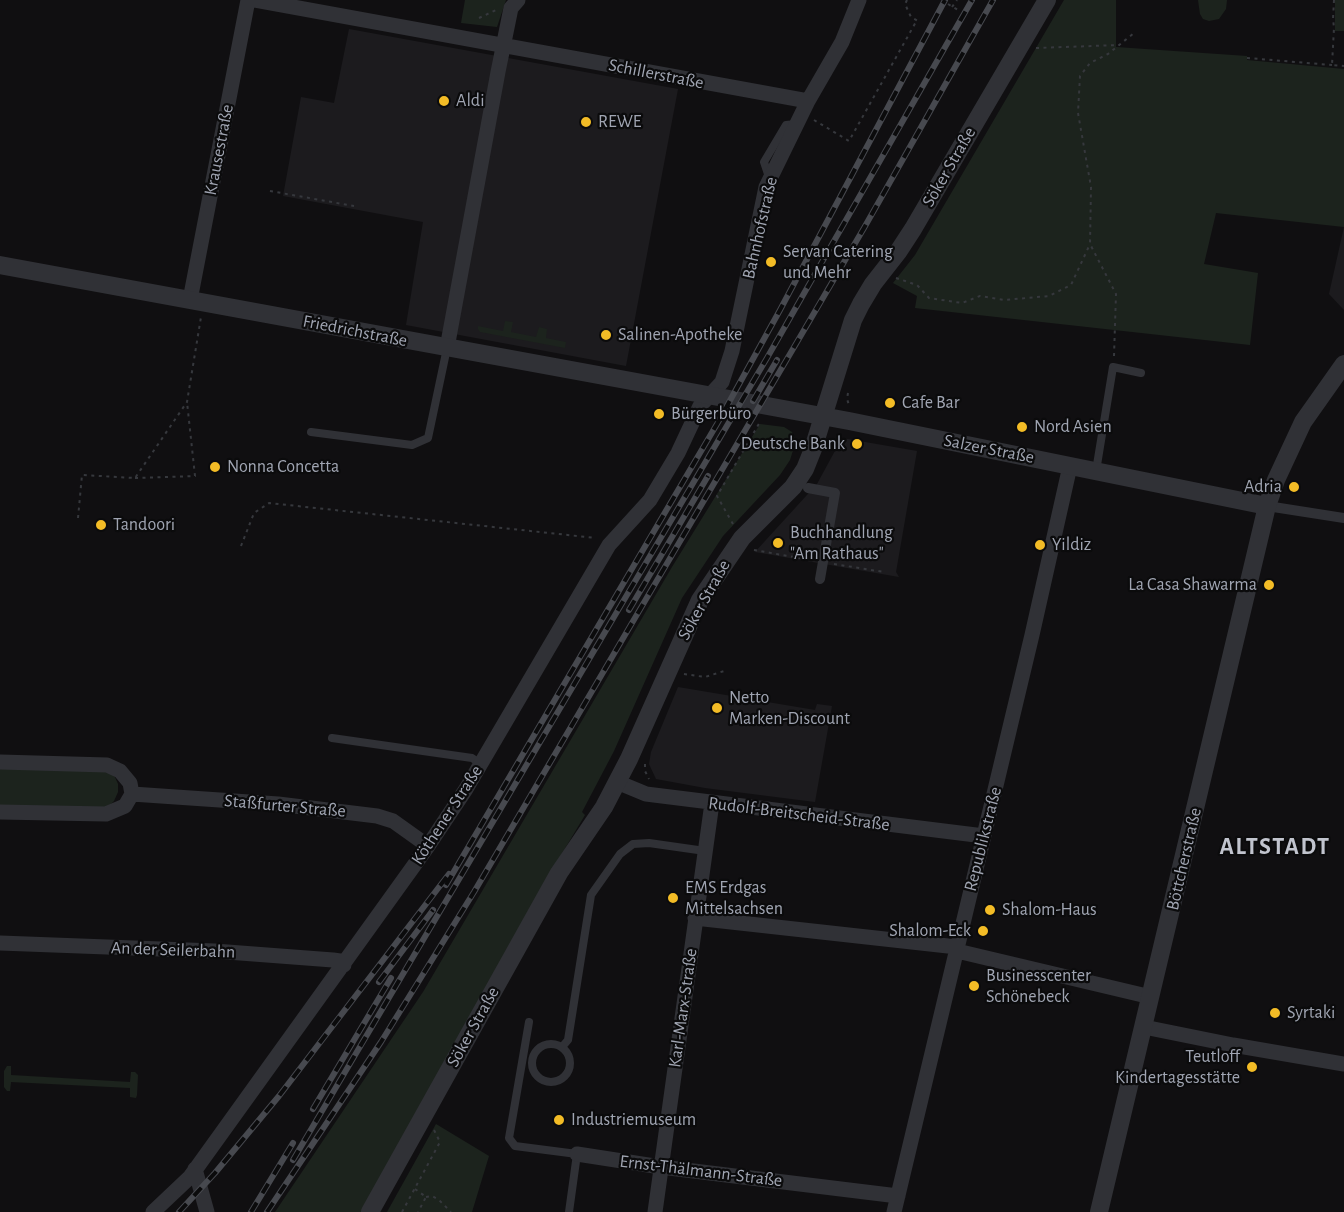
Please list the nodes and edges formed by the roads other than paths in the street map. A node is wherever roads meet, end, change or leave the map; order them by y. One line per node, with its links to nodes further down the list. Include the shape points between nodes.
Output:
1 (248, 0): 9 (street, Krausestraße)
2 (255, 0): 6 (street, Schillerstraße)
3 (519, 0): 6 (street, via 511,8)
4 (859, 0): 7 (street, Bahnhofstraße, via 842,42)
5 (1047, 0): 14 (street, Söker Straße, via 913,230 861,304)
6 (503, 45): 7 (street, Schillerstraße); 10 (street)
7 (802, 113): 13 (street, Bahnhofstraße, via 766,187 728,369)
8 (0, 265): 9 (street, Friedrichstraße)
9 (197, 301): 10 (street, Friedrichstraße)
10 (447, 348): 13 (street, Friedrichstraße); 15 (lane, via 428,438 412,445)
11 (1344, 364): 19 (street, Böttcherstraße, via 1303,422)
12 (1141, 373): 17 (lane, via 1113,367)
13 (709, 396): 14 (street, Salzer Straße); 24 (street, Köthener Straße, via 650,500 609,545)
14 (823, 417): 16 (street, Salzer Straße); 25 (street, Söker Straße, via 799,478 742,538 700,600)
15 (311, 432)
16 (1070, 466): 17 (street, Salzer Straße); 29 (street, Republikstraße)
17 (1096, 471): 19 (street, Salzer Straße)
18 (808, 488): 21 (street, via 835,494)
19 (1267, 506): 20 (street); 36 (street, Böttcherstraße)
20 (1344, 518)
21 (820, 579)
22 (332, 738): 24 (lane, via 472,758)
23 (0, 762): 26 (street, via 107,765 120,771 130,783)
24 (481, 764): 30 (street, Köthener Straße)
25 (617, 782): 27 (street, Rudolf-Breitscheid-Straße, via 646,794); 47 (street, Söker Straße, via 559,873)
26 (132, 794): 28 (street, via 125,806 106,814); 30 (street, Staßfurter Straße, via 278,804 376,816 393,821)
27 (712, 803): 29 (street, Rudolf-Breitscheid-Straße); 31 (street, Karl-Marx-Straße)
28 (0, 812)
29 (984, 836): 34 (street, Republikstraße)
30 (428, 846): 35 (street, Köthener Straße)
31 (705, 851): 32 (street, Karl-Marx-Straße); 39 (lane, via 649,843 633,844 620,854 591,895 568,1040)
32 (696, 918): 34 (street); 42 (street, Karl-Marx-Straße)
33 (0, 943): 35 (street, An der Seilerbahn, via 226,952 333,960)
34 (957, 949): 36 (street); 44 (street, Republikstraße)
35 (344, 965): 43 (street, Köthener Straße)
36 (1151, 997): 38 (street, Böttcherstraße)
37 (529, 1022): 41 (lane, Ernst-Thälmann-Straße, via 509,1138 515,1146)
38 (1144, 1027): 40 (street); 51 (street, Böttcherstraße)
39 (562, 1047): 39 (lane, via 570,1057 567,1075 557,1082 540,1078 532,1062 536,1051 551,1044)
40 (1344, 1064)
41 (577, 1154): 42 (street, Ernst-Thälmann-Straße); 48 (lane)
42 (661, 1167): 44 (street, Ernst-Thälmann-Straße); 49 (street, Karl-Marx-Straße)
43 (195, 1169): 45 (street, Köthener Straße); 46 (street)
44 (898, 1196): 50 (street, Republikstraße)
45 (153, 1212)
46 (207, 1212)
47 (370, 1212)
48 (569, 1212)
49 (655, 1212)
50 (894, 1212)
51 (1099, 1212)

